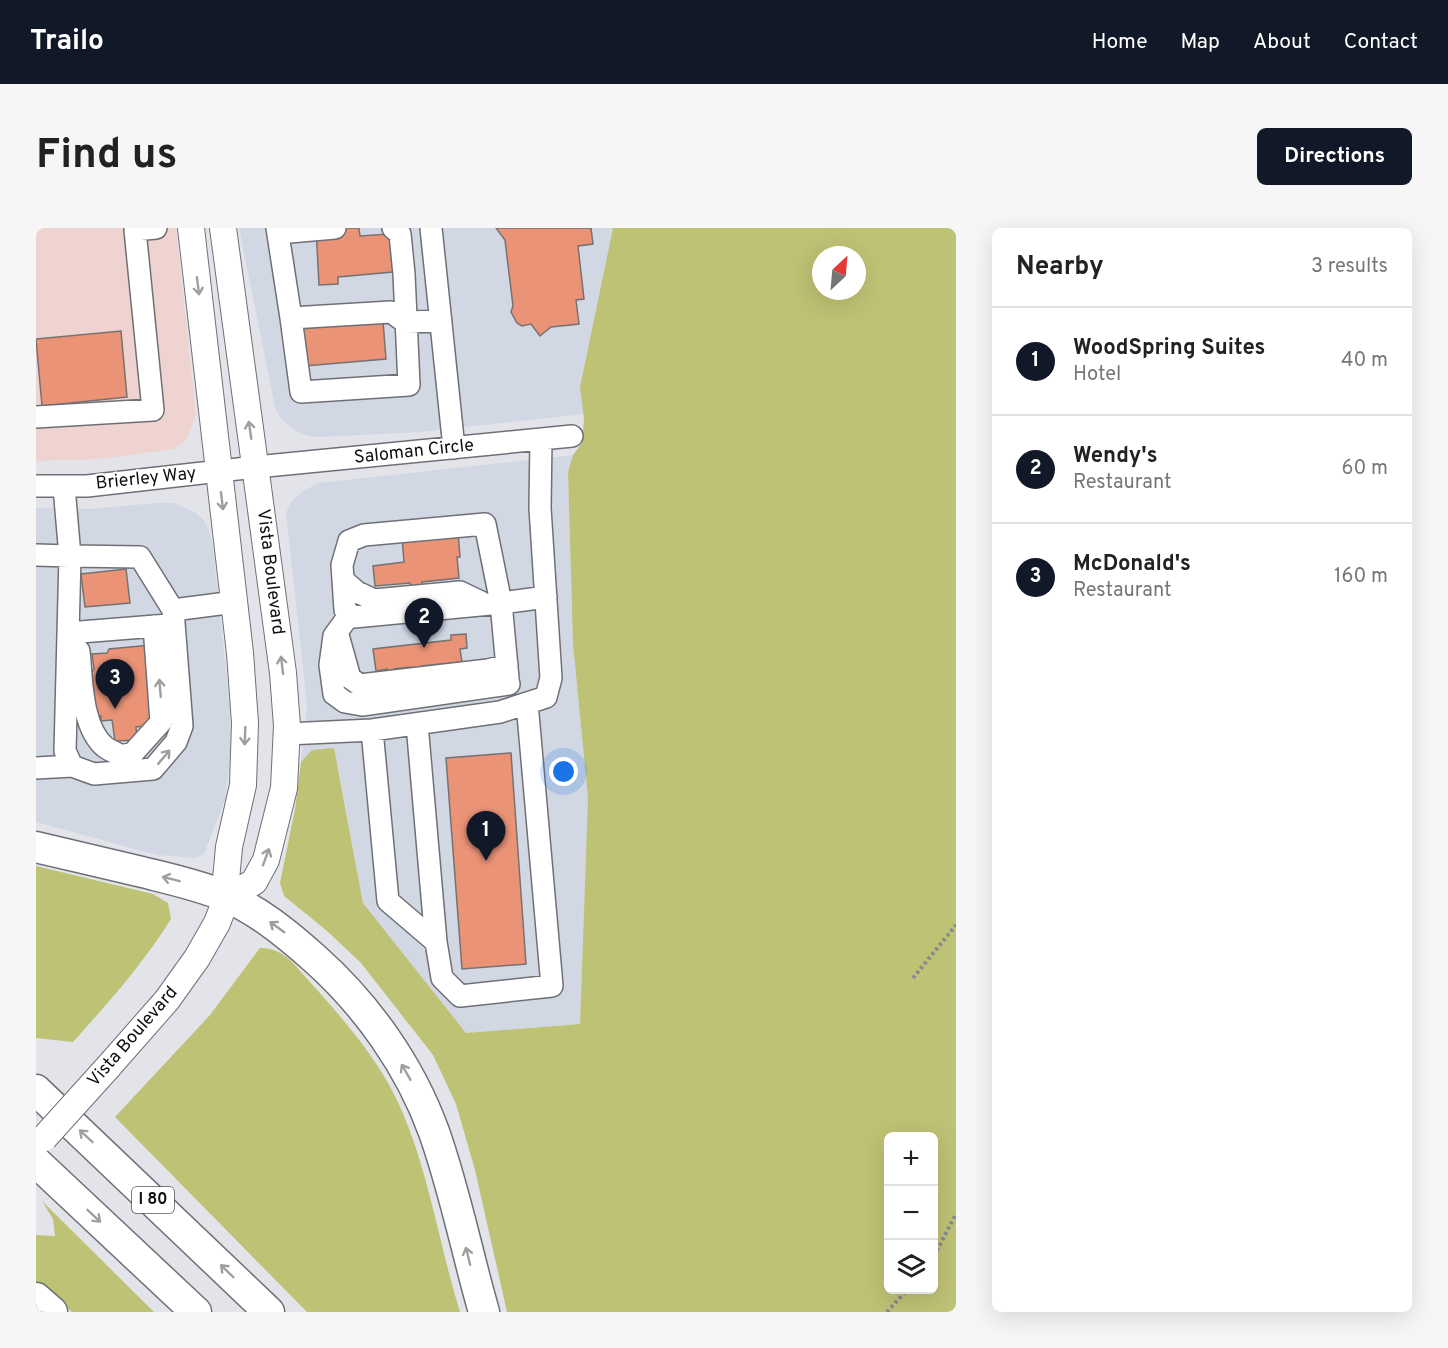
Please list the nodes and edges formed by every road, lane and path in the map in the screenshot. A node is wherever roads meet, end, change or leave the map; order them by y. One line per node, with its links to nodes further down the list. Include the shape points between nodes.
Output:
1 (156, 228): 11 (street, via 135,230 153,410)
2 (191, 228): 16 (main road, Vista Boulevard, one-way to 16)
3 (223, 228): 15 (main road, Vista Boulevard, one-way to 3)
4 (335, 228): 7 (street)
5 (393, 228): 10 (street, via 400,234)
6 (431, 228): 9 (street)
7 (278, 230): 8 (street)
8 (291, 318): 10 (street, via 391,312); 10 (street, via 301,392 409,385)
9 (441, 321): 10 (street); 14 (street)
10 (405, 322)
11 (36, 417)
12 (572, 436): 13 (street, Saloman Circle)
13 (541, 439): 14 (street, Saloman Circle); 22 (street, via 540,508)
14 (454, 448): 15 (street, Saloman Circle)
15 (256, 467): 16 (street, Brierley Way); 32 (main road, Vista Boulevard, one-way to 15)
16 (219, 472): 18 (street, Brierley Way); 23 (main road, Vista Boulevard, one-way to 23)
17 (36, 486): 18 (street, Brierley Way)
18 (64, 487): 20 (street)
19 (36, 555): 20 (street)
20 (70, 556): 26 (street, via 140,557); 27 (street)
21 (343, 580): 24 (street, via 374,600 460,592); 24 (street, via 342,565 349,541 364,535 485,524); 25 (street, via 345,610)
22 (546, 597): 24 (street); 29 (street, via 551,678 546,697)
23 (234, 602): 26 (street); 36 (main road, Vista Boulevard, one-way to 36, via 245,723 243,785 229,847)
24 (494, 604): 25 (street, via 354,617); 28 (street)
25 (350, 614): 28 (street, via 334,636 330,665 334,694 345,702 362,705)
26 (167, 620): 27 (street); 27 (street, one-way to 26, via 91,728 104,746 120,755 132,753 161,722); 33 (street, one-way to 26, via 94,774 153,769 176,742 182,726)
27 (73, 633): 33 (street, via 65,751)
28 (508, 675): 29 (street)
29 (519, 706): 30 (street); 38 (street, via 552,986 460,996 442,978)
30 (417, 723): 31 (street); 38 (street)
31 (372, 730): 32 (street); 38 (street, via 388,901)
32 (287, 734): 36 (main road, Vista Boulevard, one-way to 32, via 254,882 266,860 284,788)
33 (72, 766): 34 (street)
34 (36, 768)
35 (36, 847): 36 (highway, one-way to 35, via 199,886)
36 (227, 897): 41 (main road, Vista Boulevard, bridge, via 197,958 166,1000); 49 (highway, one-way to 36, via 434,1132 399,1061 375,1024 323,966 264,917)
37 (956, 926): 39 (path)
38 (436, 942)
39 (913, 978)
40 (36, 1090): 48 (highway, I 80, one-way to 40)
41 (39, 1149): 47 (highway, one-way to 47)
42 (956, 1214): 43 (path)
43 (938, 1247)
44 (903, 1294): 50 (path)
45 (36, 1298): 46 (highway)
46 (52, 1312)
47 (196, 1312)
48 (269, 1312)
49 (484, 1312)
50 (887, 1312)

